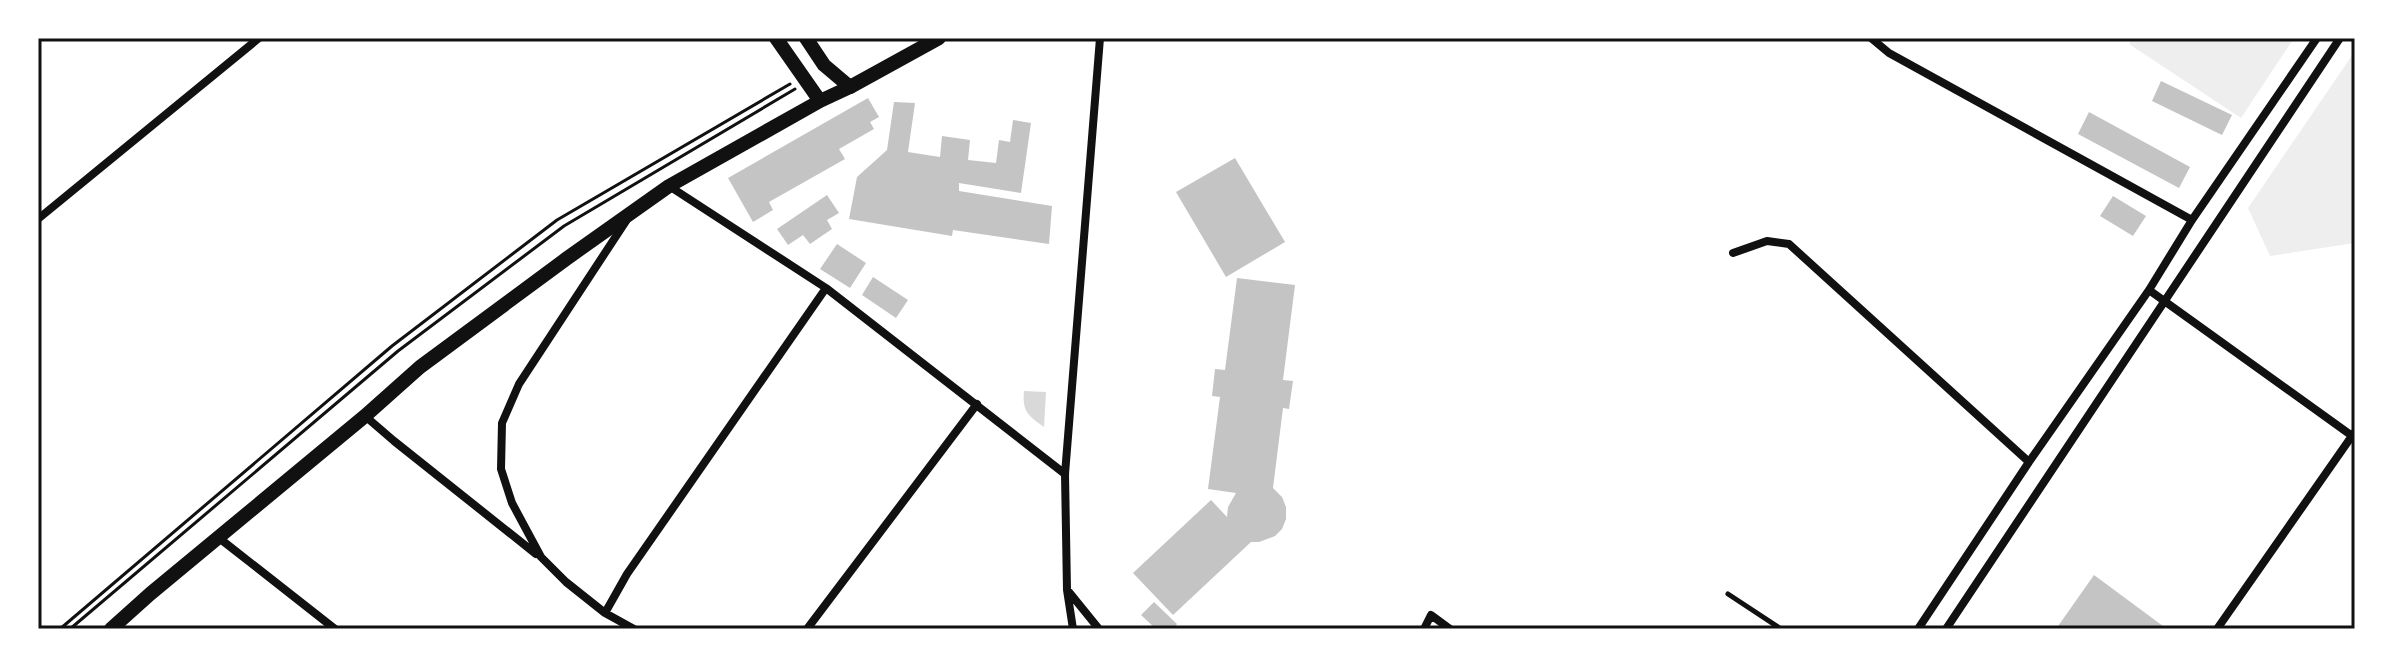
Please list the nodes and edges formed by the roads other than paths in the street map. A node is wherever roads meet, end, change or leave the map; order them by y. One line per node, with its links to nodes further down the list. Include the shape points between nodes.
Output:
1 (259, 38): 13 (street)
2 (776, 38): 10 (main road)
3 (806, 38): 9 (main road, via 824,65)
4 (939, 38): 9 (main road)
5 (1100, 38): 23 (street)
6 (1871, 38): 14 (street, via 1889,53)
7 (2317, 38): 14 (street)
8 (2340, 38): 18 (street)
9 (850, 87): 10 (main road)
10 (820, 101): 11 (main road)
11 (669, 186): 12 (main road); 16 (street)
12 (632, 212): 20 (main road, via 420,367); 25 (street, via 519,384 502,423 501,469 512,503)
13 (38, 219)
14 (2192, 220): 17 (street)
15 (1733, 253): 22 (street, via 1767,241 1789,244)
16 (826, 288): 19 (street); 28 (street)
17 (2149, 290): 18 (street); 22 (street)
18 (2163, 301): 21 (street); 39 (street)
19 (977, 404): 23 (street); 33 (street)
20 (365, 416): 24 (main road); 25 (street)
21 (2354, 435): 40 (street)
22 (2029, 462): 29 (street)
23 (1065, 474): 26 (street)
24 (219, 538): 30 (main road); 31 (street)
25 (541, 557): 28 (street)
26 (1067, 590): 34 (street); 35 (street)
27 (1728, 594): 38 (lane)
28 (605, 613): 32 (street)
29 (1921, 628)
30 (111, 629)
31 (335, 629)
32 (634, 629)
33 (807, 629)
34 (1073, 629)
35 (1099, 629)
36 (1424, 629): 37 (street, via 1431,615)
37 (1450, 629)
38 (1781, 629)
39 (1946, 629)
40 (2217, 629)

